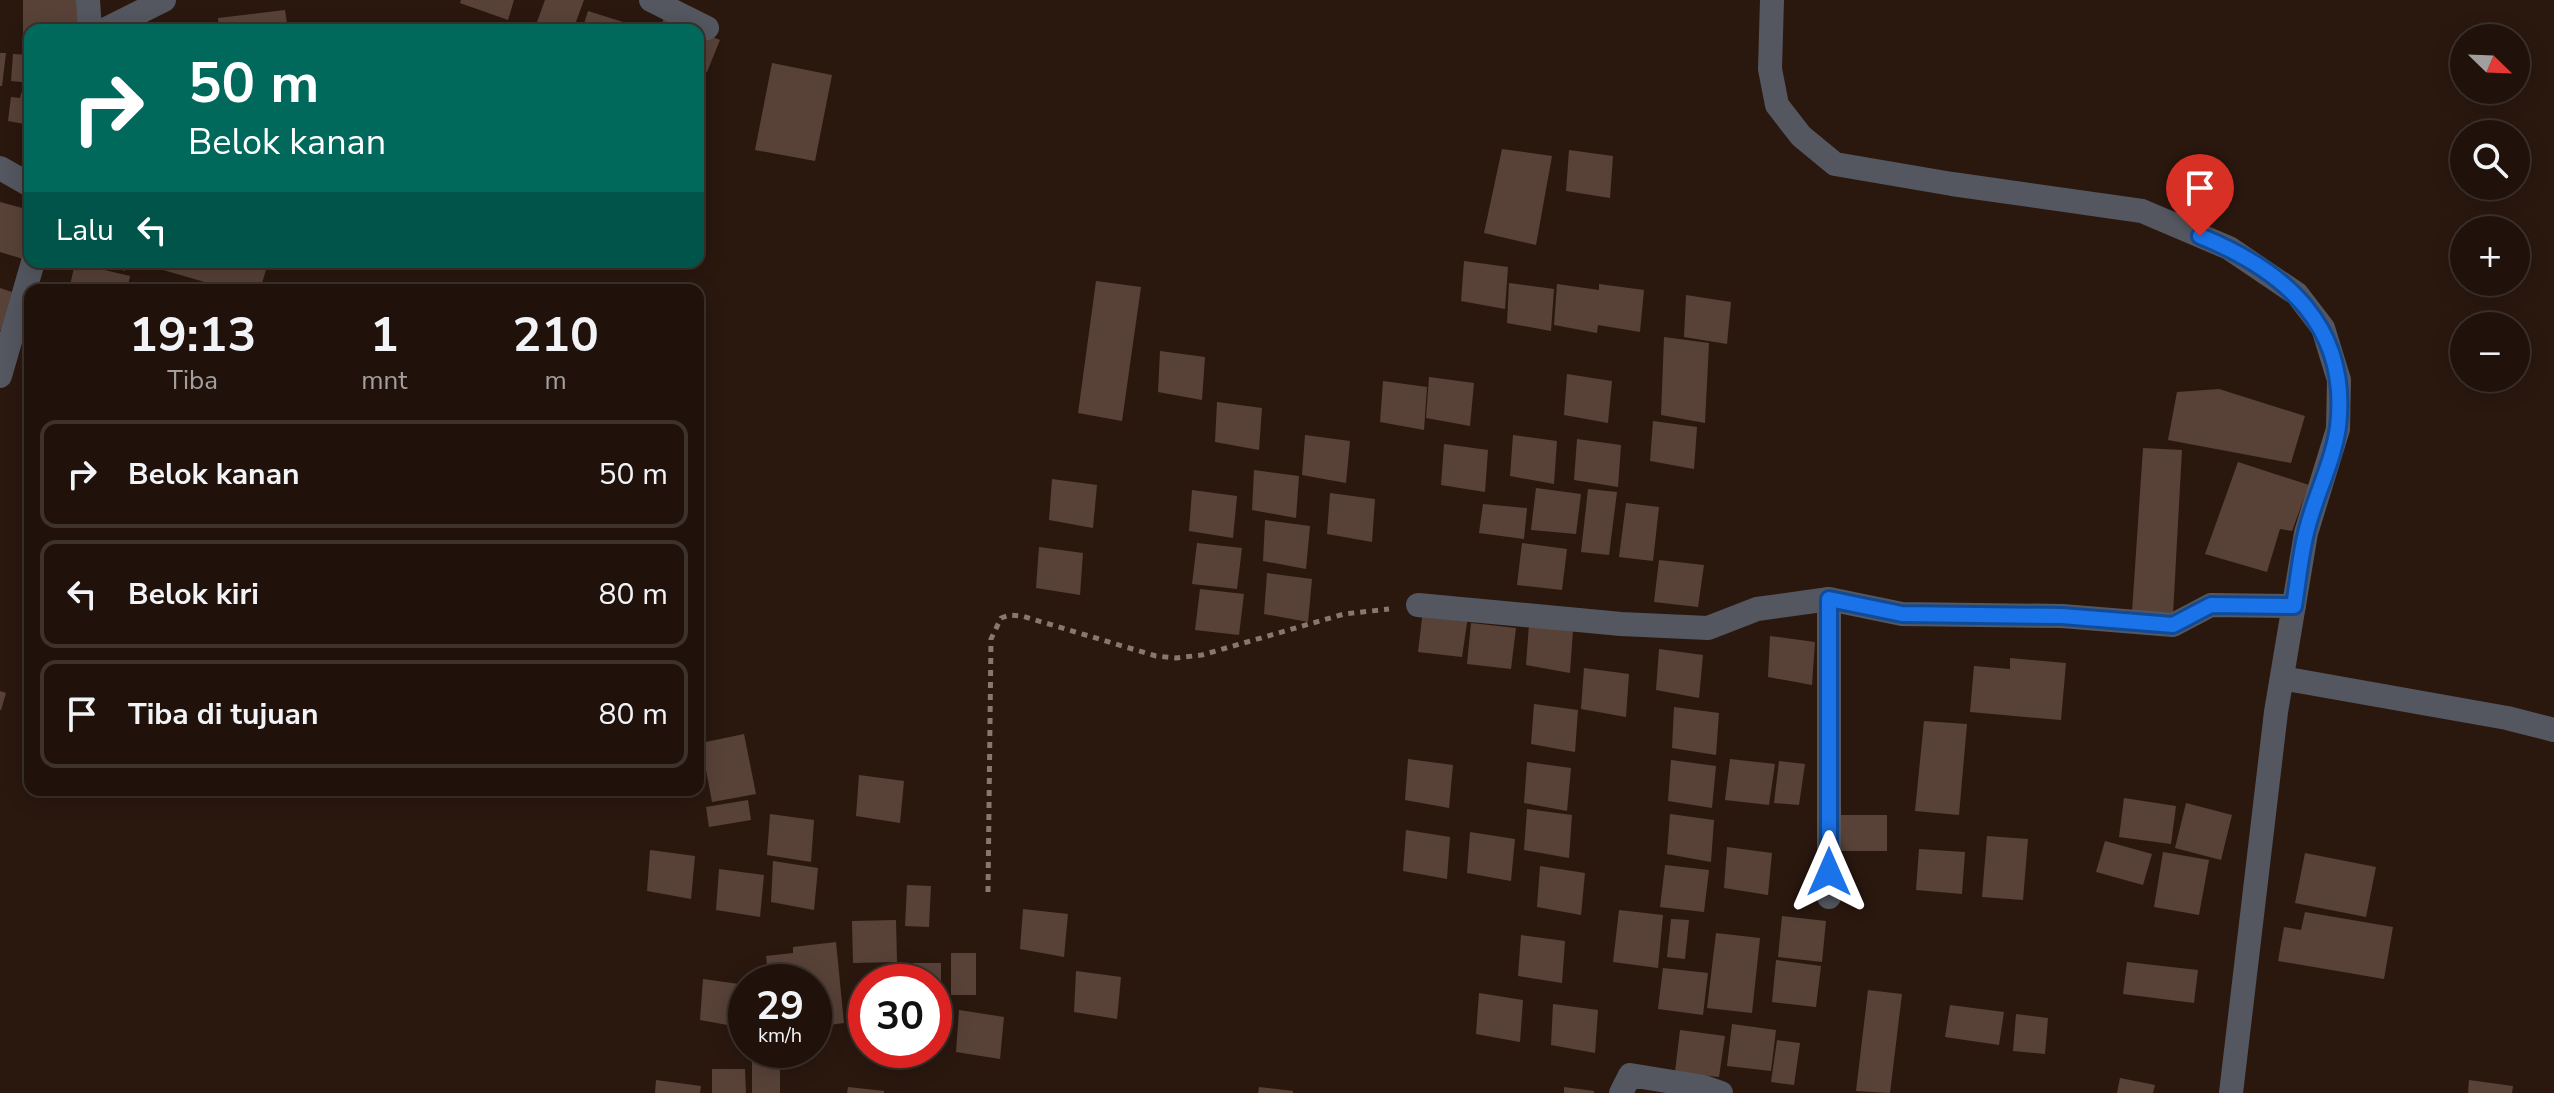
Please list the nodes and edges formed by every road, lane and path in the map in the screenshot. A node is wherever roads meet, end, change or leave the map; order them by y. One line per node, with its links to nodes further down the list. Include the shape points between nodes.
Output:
1 (88, 0): 5 (street)
2 (164, 0): 6 (street)
3 (651, 0): 7 (street)
4 (1772, 0): 16 (street, via 1770,69 1777,105 1801,136 1835,164 2142,211 2229,248 2297,294 2323,328 2339,380 2338,429 2306,533)
5 (90, 24)
6 (116, 24)
7 (699, 24)
8 (704, 26): 9 (street)
9 (707, 28)
10 (0, 168): 11 (street)
11 (24, 182)
12 (24, 293): 13 (street)
13 (0, 376)
14 (1829, 599): 15 (street, via 1757,609 1708,628); 16 (street, via 1902,614 2062,616 2173,625 2211,605); 20 (street)
15 (1418, 605): 19 (path, via 1344,614 1190,658 1156,656 1022,616 1001,618 991,639)
16 (2294, 606): 17 (street)
17 (2282, 678): 18 (street); 23 (street)
18 (2554, 730)
19 (988, 892)
20 (1829, 897)
21 (1621, 1093): 22 (street, via 1630,1075)
22 (1721, 1093)
23 (2231, 1093)

